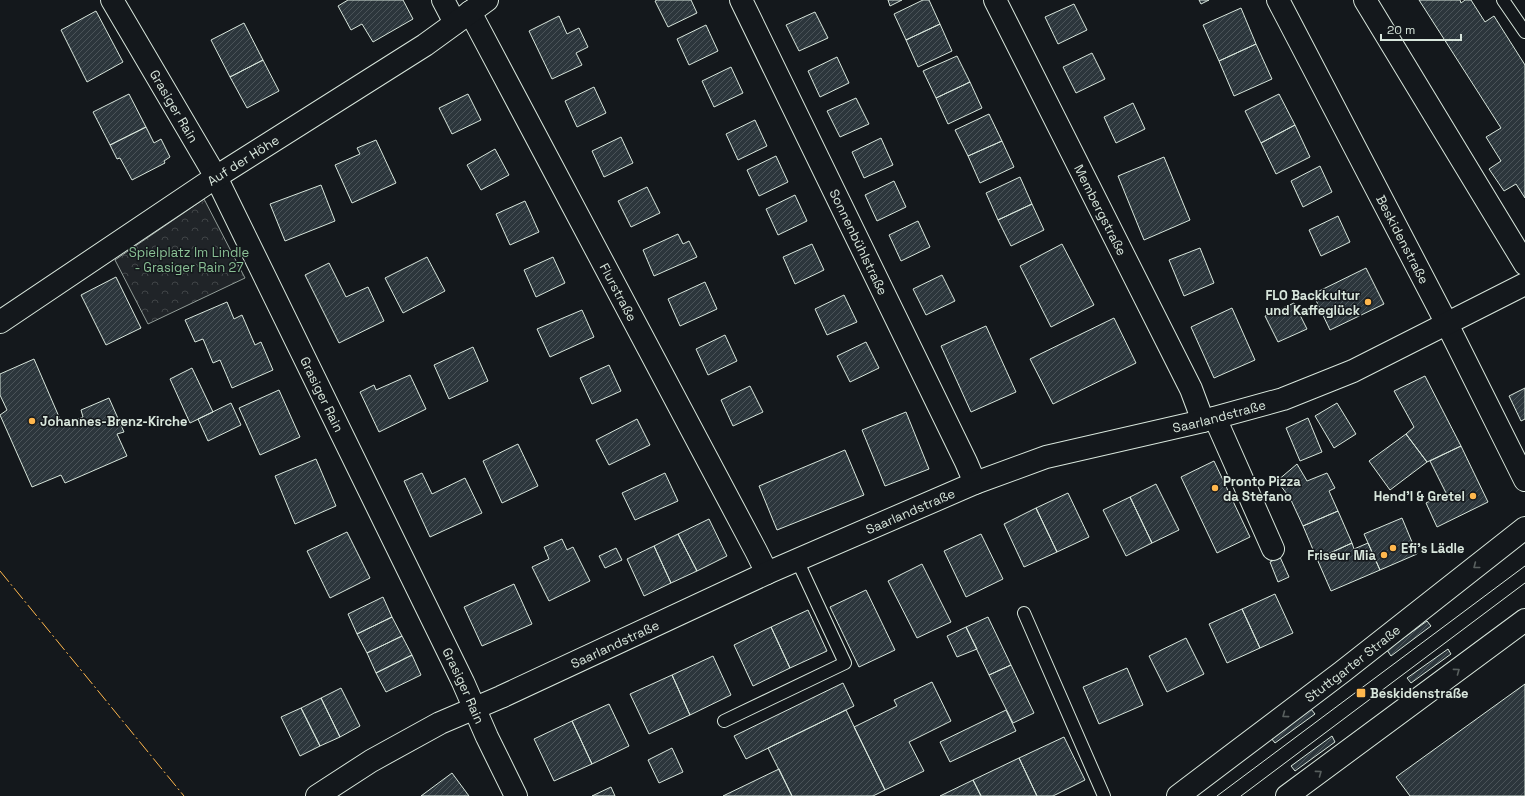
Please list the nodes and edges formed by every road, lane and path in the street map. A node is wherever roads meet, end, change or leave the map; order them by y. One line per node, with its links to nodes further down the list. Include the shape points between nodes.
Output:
1 (112, 0): 10 (street, Grasiger Rain)
2 (443, 0): 8 (street, Flurstraße)
3 (741, 0): 17 (street, Sonnenbühlstraße)
4 (995, 0): 15 (street, Membergstraße)
5 (1278, 0): 14 (street, Beskidenstraße)
6 (1365, 0): 11 (street)
7 (1503, 0): 9 (lane)
8 (471, 11): 10 (street, Auf der Höhe, via 426,45); 21 (street, Flurstraße)
9 (1525, 32)
10 (216, 177): 13 (street, Auf der Höhe); 24 (street, Grasiger Rain)
11 (1525, 264)
12 (1525, 284): 14 (street, Saarlandstraße)
13 (0, 322)
14 (1447, 324): 15 (street, Saarlandstraße, via 1332,380 1283,399); 16 (street, Beskidenstraße)
15 (1209, 420): 17 (street, Saarlandstraße, via 1046,457); 19 (street, Membergstraße)
16 (1525, 480)
17 (975, 483): 20 (street, Saarlandstraße)
18 (1525, 528): 29 (street, Stuttgarter Straße, one-way to 29, via 1342,672)
19 (1273, 549)
20 (797, 560): 21 (street, Saarlandstraße); 25 (lane, via 845,663)
21 (767, 573): 24 (street, Saarlandstraße)
22 (1024, 612): 28 (lane)
23 (1525, 620): 30 (street, one-way to 23)
24 (474, 708): 26 (street, Saarlandstraße, via 440,723 371,761); 27 (street, Grasiger Rain)
25 (724, 721)
26 (318, 796)
27 (516, 796)
28 (1104, 796)
29 (1178, 796)
30 (1287, 796)

